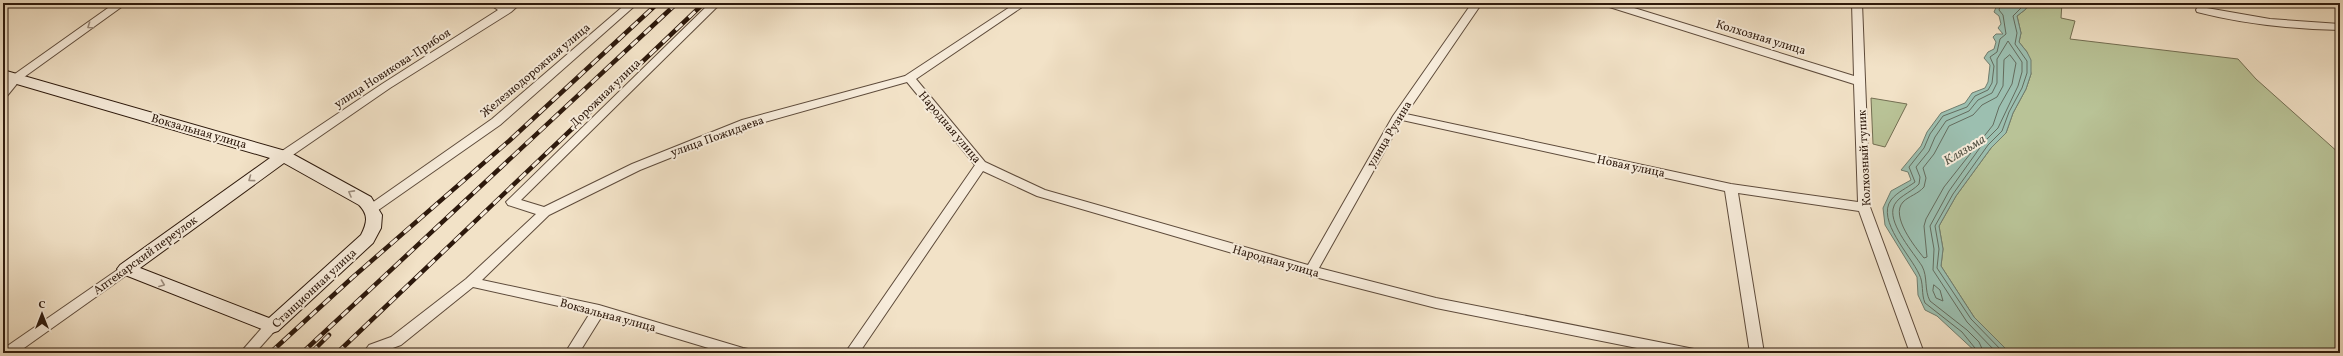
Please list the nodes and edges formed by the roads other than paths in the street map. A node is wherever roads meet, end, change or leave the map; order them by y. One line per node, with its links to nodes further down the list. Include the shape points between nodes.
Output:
1 (122, 3): 12 (street, one-way to 12)
2 (493, 3): 9 (street)
3 (633, 3): 22 (street, Железнодорожная улица, via 496,122)
4 (716, 3): 21 (street, Дорожная улица, via 512,202)
5 (1023, 3): 13 (street, улица Пожидаева)
6 (1477, 3): 16 (street, улица Рузина)
7 (1607, 3): 14 (street, Колхозная улица)
8 (1857, 3): 14 (street, Колхозный тупик)
9 (511, 6): 17 (street, улица Новикова-Прибоя)
10 (2200, 10): 11 (street, via 2273,24)
11 (2340, 27)
12 (9, 77): 15 (street); 17 (street, Вокзальная улица)
13 (909, 78): 18 (street, Народная улица); 21 (street, улица Пожидаева, via 746,123 636,167)
14 (1861, 82): 20 (street, Колхозный тупик)
15 (3, 93)
16 (1398, 116): 19 (street, Новая улица); 24 (street, улица Рузина)
17 (283, 156): 22 (street, Вокзальная улица, one-way to 17, via 364,201); 23 (street, Аптекарский переулок, one-way to 23)
18 (981, 166): 24 (street, Народная улица, via 1041,193); 33 (street)
19 (1731, 188): 20 (street, Новая улица); 35 (street)
20 (1864, 207): 36 (street, Колхозный тупик)
21 (545, 212): 25 (street, улица Пожидаева)
22 (374, 214): 27 (street, Станционная улица, via 374,227 367,239)
23 (126, 269): 27 (street, one-way to 27); 29 (street, Аптекарский переулок)
24 (1311, 271): 34 (street, Народная улица, via 1436,303)
25 (471, 282): 26 (street, Вокзальная улица); 28 (street, улица Пожидаева, via 396,341)
26 (599, 310): 31 (street); 32 (street, Вокзальная улица)
27 (272, 326): 30 (street, Станционная улица)
28 (372, 351)
29 (7, 353)
30 (247, 353)
31 (572, 353)
32 (742, 353)
33 (852, 353)
34 (1689, 353)
35 (1757, 353)
36 (1917, 353)

